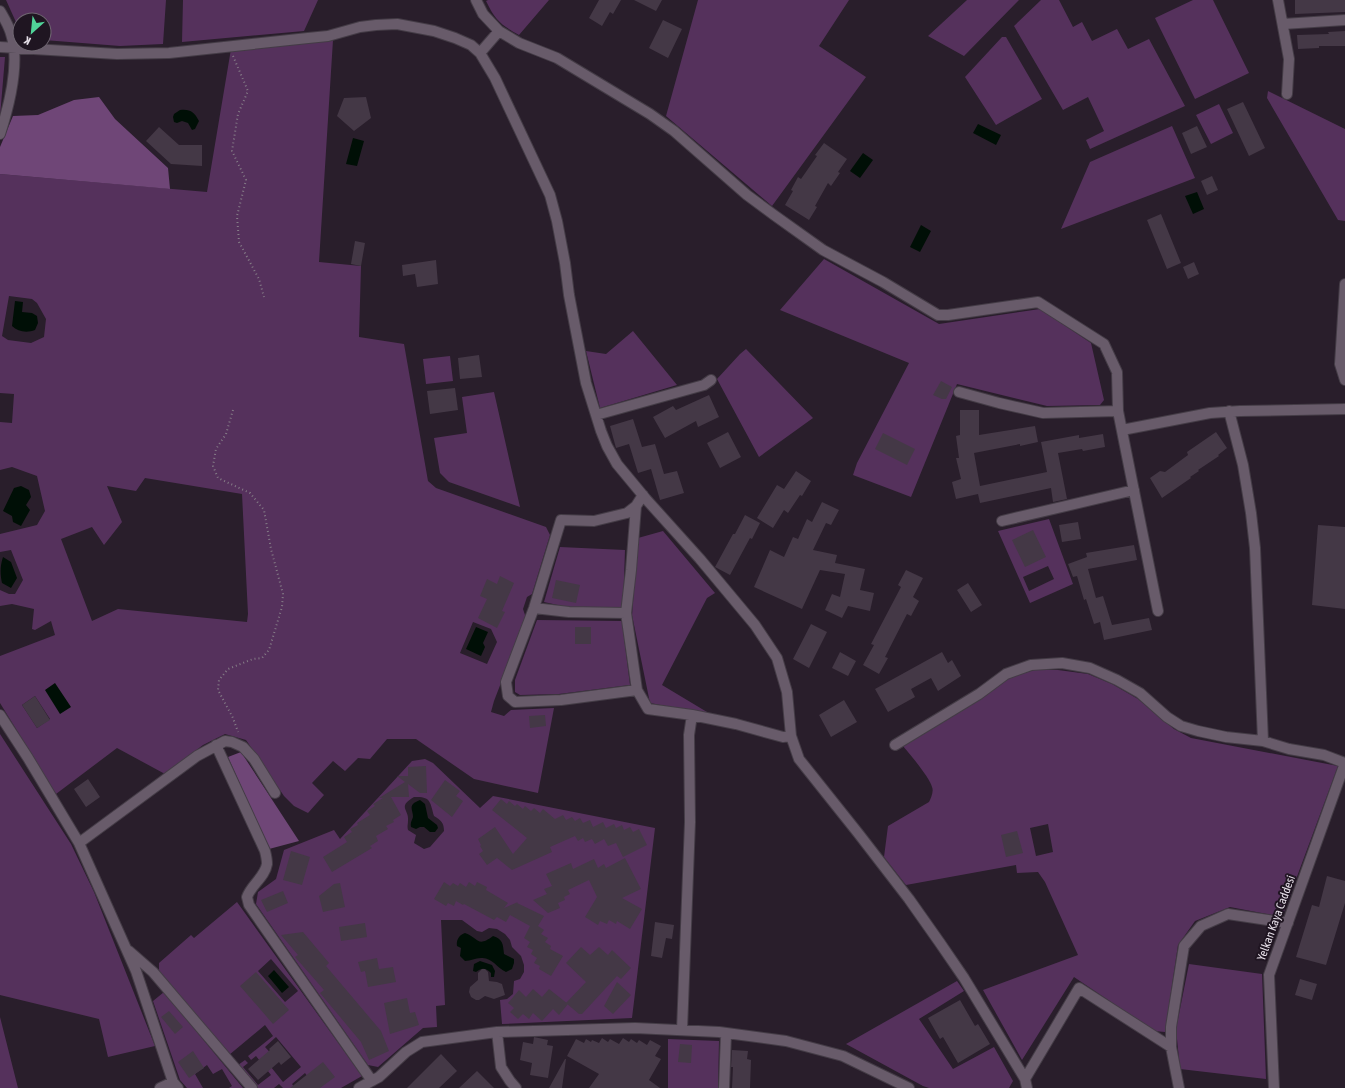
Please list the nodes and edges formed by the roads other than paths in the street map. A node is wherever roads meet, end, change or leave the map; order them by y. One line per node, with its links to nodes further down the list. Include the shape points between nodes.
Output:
1 (476, 0): 6 (street, via 483,14)
2 (1278, 0): 5 (street)
3 (0, 11): 7 (street)
4 (1345, 20): 5 (street)
5 (1283, 24): 13 (street, via 1289,59)
6 (499, 31): 12 (street); 20 (street, via 519,43 557,58 650,114 674,131 747,195 824,250 938,315 1038,302 1104,344 1117,372)
7 (12, 40)
8 (0, 47): 9 (street)
9 (12, 47)
10 (52, 50): 12 (street, via 117,54 169,53 328,36 376,24 397,24 456,38 471,45)
11 (13, 52): 14 (street, via 12,87)
12 (480, 54): 22 (street, via 550,195 586,383)
13 (1287, 94)
14 (0, 134)
15 (1345, 284): 17 (street, via 1340,364)
16 (711, 380): 22 (street, via 704,385)
17 (1345, 380)
18 (959, 392): 20 (street, via 1043,413)
19 (1345, 409): 21 (street)
20 (1118, 411): 23 (street)
21 (1229, 412): 23 (street, via 1210,413); 35 (street, via 1243,465 1256,548)
22 (596, 415): 25 (street, via 600,431 617,464)
23 (1122, 430): 24 (street)
24 (1134, 490): 27 (street); 29 (street)
25 (643, 495): 26 (street); 34 (street, via 755,625 777,658 787,692)
26 (636, 506): 28 (street, via 627,513 594,521 561,520); 30 (street)
27 (1002, 521)
28 (534, 608): 30 (street, via 569,612); 31 (street, via 506,682 508,696 515,702 561,700)
29 (1158, 610)
30 (626, 613): 31 (street)
31 (637, 690): 33 (street, via 648,709)
32 (0, 715): 40 (street)
33 (692, 715): 34 (street, via 783,737); 43 (street, via 689,735 690,822)
34 (791, 736): 48 (street, via 799,759 909,899 940,943)
35 (1263, 741): 37 (street, via 1226,737 1181,726 1140,693 1117,680 1090,668 1062,663 1031,665 1006,674 979,694); 38 (street, via 1324,755)
36 (216, 745): 39 (street, via 225,741 243,747 254,759); 40 (street, via 197,756); 47 (street, via 265,851 267,864 249,890 249,904)
37 (895, 745)
38 (1345, 763): 41 (street, Yelkan Kaya Caddesi)
39 (275, 793)
40 (79, 843): 42 (street)
41 (1288, 923): 46 (street, via 1228,914 1201,926 1184,946 1171,1027); 57 (street, Yelkan Kaya Caddesi, via 1269,975)
42 (127, 950): 49 (street); 51 (street, via 153,972)
43 (682, 1030): 44 (street, via 635,1028); 45 (street)
44 (496, 1032): 47 (street, via 422,1042); 53 (street, via 501,1066)
45 (726, 1034): 54 (street); 55 (street, via 786,1041 843,1056)
46 (1171, 1047): 48 (street, via 1079,988); 56 (street)
47 (372, 1081): 52 (street)
48 (1026, 1083)
49 (176, 1085): 50 (street)
50 (160, 1088)
51 (252, 1088)
52 (359, 1088)
53 (516, 1088)
54 (724, 1088)
55 (909, 1088)
56 (1179, 1088)
57 (1274, 1088)

